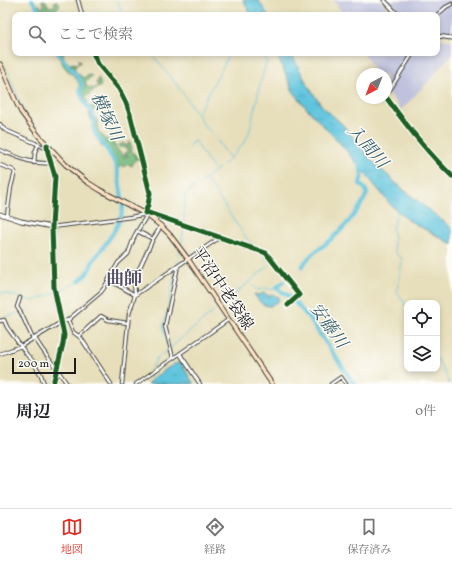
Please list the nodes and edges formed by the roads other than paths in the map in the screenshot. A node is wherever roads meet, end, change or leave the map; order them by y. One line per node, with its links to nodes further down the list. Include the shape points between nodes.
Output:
1 (78, 0): 4 (street)
2 (384, 0): 5 (street)
3 (452, 4): 6 (street)
4 (81, 12)
5 (395, 12)
6 (440, 12)
7 (440, 36): 8 (street)
8 (452, 38)
9 (94, 56): 22 (street, via 122,93 130,114 150,193)
10 (411, 56): 12 (street)
11 (0, 64): 15 (main road, 平沼中老袋線, via 21,112)
12 (392, 86)
13 (0, 127): 14 (street)
14 (38, 144): 16 (street); 18 (street)
15 (47, 145): 16 (street); 22 (main road, 平沼中老袋線, via 87,182)
16 (47, 149): 19 (street)
17 (0, 150): 18 (street)
18 (34, 163): 19 (street)
19 (52, 163): 25 (street, via 55,180)
20 (0, 165): 23 (street, via 14,172)
21 (0, 214): 23 (street)
22 (146, 214): 24 (main road, 平沼中老袋線); 25 (street); 26 (street); 27 (street)
23 (7, 217): 25 (street)
24 (161, 226): 28 (street); 29 (main road, 平沼中老袋線)
25 (52, 227): 38 (street, via 54,287)
26 (137, 231): 28 (street); 31 (street, via 128,254 118,263)
27 (219, 238): 29 (street); 34 (street, via 266,253 299,295)
28 (153, 240): 32 (street, via 134,280)
29 (188, 259): 30 (street); 36 (main road, 平沼中老袋線)
30 (178, 266): 32 (street); 45 (street, via 165,326)
31 (109, 280): 32 (street); 35 (street, via 101,292)
32 (136, 295): 39 (street)
33 (20, 298): 41 (street, via 17,307)
34 (288, 305)
35 (68, 320): 38 (street); 40 (street, via 73,332)
36 (228, 320): 44 (street); 54 (main road, 平沼中老袋線)
37 (0, 321): 42 (street, via 4,320)
38 (62, 322): 41 (street); 46 (street, via 64,339)
39 (128, 323): 40 (street, via 108,320 101,316); 51 (street)
40 (79, 336): 50 (street)
41 (34, 338): 42 (street); 46 (street)
42 (21, 346): 43 (street); 47 (street, via 32,360)
43 (0, 354)
44 (180, 354): 45 (street); 53 (street)
45 (173, 358): 52 (street)
46 (57, 368): 48 (street); 49 (street)
47 (44, 384)
48 (53, 384)
49 (67, 384)
50 (111, 384)
51 (122, 384)
52 (136, 384)
53 (200, 384)
54 (272, 384)
55 (331, 384): 56 (street, via 341,377)
56 (346, 384)

